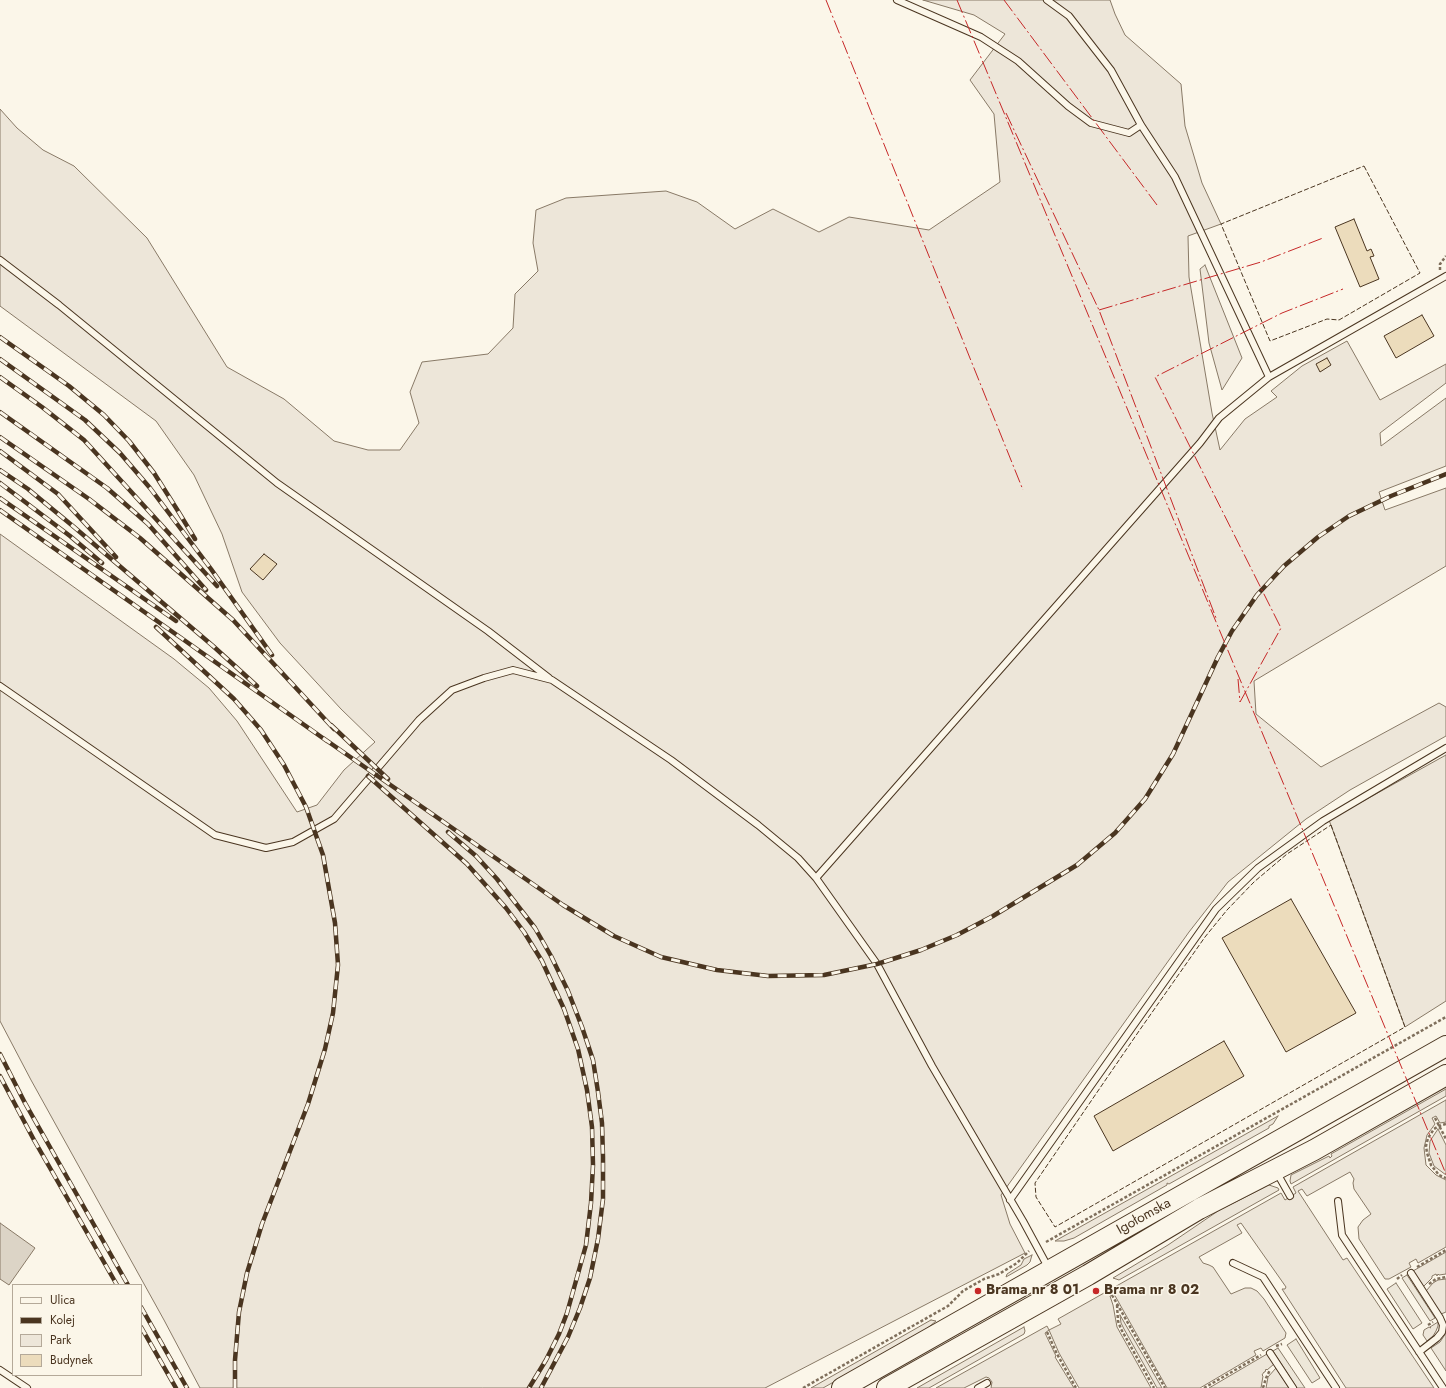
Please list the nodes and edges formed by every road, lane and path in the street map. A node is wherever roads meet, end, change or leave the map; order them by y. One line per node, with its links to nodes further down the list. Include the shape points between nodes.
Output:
1 (897, 0): 3 (lane, via 981,37 1018,61 1091,124 1129,133)
2 (1048, 0): 3 (lane, via 1069,16 1111,70)
3 (1141, 125): 6 (lane, via 1174,177)
4 (0, 260): 7 (lane, via 277,483 488,631)
5 (1446, 276): 6 (lane)
6 (1269, 377): 10 (lane, via 1218,418 1200,443)
7 (552, 680): 8 (lane, via 513,670 452,690 419,720 334,819 293,842 266,848 215,835); 10 (lane, via 671,760 798,858)
8 (0, 686)
9 (1446, 748): 21 (lane, via 1323,821 1258,868 1216,909)
10 (816, 878): 21 (lane, via 878,964 932,1066)
11 (1446, 1016): 23 (path)
12 (1446, 1046): 27 (main road, Igołomska)
13 (1446, 1075): 18 (main road, Igołomska, via 1314,1150)
14 (1435, 1118): 16 (path)
15 (1446, 1124): 16 (path)
16 (1439, 1126): 17 (path); 19 (path, via 1428,1138 1426,1146 1433,1169)
17 (1446, 1139)
18 (1275, 1169): 20 (lane); 42 (main road, Igołomska, via 1199,1209)
19 (1446, 1178)
20 (1290, 1196)
21 (1010, 1200): 27 (lane)
22 (1338, 1200): 34 (lane, via 1342,1235)
23 (1047, 1241)
24 (1031, 1250): 40 (path, via 999,1274 963,1291 948,1306)
25 (1446, 1250): 28 (path, via 1409,1271)
26 (1233, 1263): 50 (lane, via 1264,1277)
27 (1050, 1270): 41 (main road, Igołomska)
28 (1411, 1273): 30 (lane)
29 (1446, 1276): 30 (path, via 1433,1280)
30 (1423, 1293): 34 (lane, via 1440,1318 1442,1328 1437,1338)
31 (1112, 1295): 32 (path)
32 (1117, 1305): 45 (path, via 1121,1329); 46 (path)
33 (1047, 1332): 44 (path)
34 (1419, 1352): 51 (lane)
35 (1270, 1353): 36 (lane); 47 (path, via 1269,1351)
36 (1277, 1364): 48 (path, via 1268,1373); 49 (lane)
37 (0, 1370): 39 (lane)
38 (987, 1383): 43 (lane)
39 (27, 1388)
40 (803, 1388)
41 (842, 1388)
42 (887, 1388)
43 (978, 1388)
44 (1076, 1388)
45 (1154, 1388)
46 (1165, 1388)
47 (1204, 1388)
48 (1263, 1388)
49 (1293, 1388)
50 (1336, 1388)
51 (1443, 1388)

